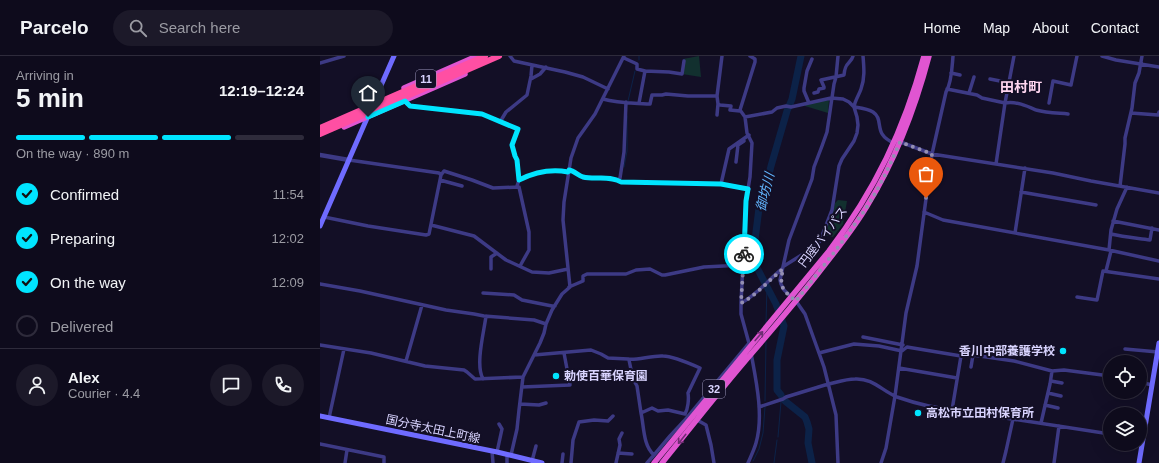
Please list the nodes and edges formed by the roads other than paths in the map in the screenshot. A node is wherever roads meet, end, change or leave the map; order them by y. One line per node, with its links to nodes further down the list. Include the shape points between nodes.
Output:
1 (344, 56): 23 (street)
2 (394, 56): 43 (main road)
3 (477, 56): 43 (highway, 11)
4 (485, 56): 62 (highway, bridge)
5 (499, 56): 64 (highway, bridge)
6 (505, 56): 44 (highway, 11)
7 (510, 56): 25 (street, via 514,61)
8 (722, 56): 40 (street)
9 (750, 56): 52 (street, via 756,62)
10 (838, 56): 31 (street)
11 (853, 56): 31 (street, via 845,66 844,74)
12 (863, 56): 51 (street, via 864,75)
13 (923, 56): 67 (highway, 円座バイパス / 32, via 916,101)
14 (954, 56): 29 (street)
15 (1014, 56): 35 (street)
16 (1077, 56): 49 (street, via 1071,85 1053,81)
17 (1104, 56): 20 (street)
18 (1142, 56): 24 (street)
19 (624, 57): 28 (street, via 638,64 637,69); 36 (street)
20 (1118, 58): 24 (street)
21 (812, 60): 47 (street, via 804,88)
22 (684, 61): 28 (street, via 682,74)
23 (320, 62)
24 (1140, 64): 27 (street); 53 (street)
25 (532, 65): 26 (street); 33 (street)
26 (546, 67): 33 (street); 36 (street, via 581,77)
27 (1159, 67)
28 (645, 71): 46 (street)
29 (952, 73): 30 (street); 37 (street)
30 (960, 75)
31 (836, 77): 38 (street, via 821,80 824,88); 41 (street)
32 (974, 77): 39 (street)
33 (531, 79): 59 (street, via 527,95 506,112)
34 (990, 79): 35 (street)
35 (1010, 83): 48 (street)
36 (608, 89): 42 (street)
37 (947, 89): 39 (street); 68 (street)
38 (814, 93)
39 (970, 93): 48 (street)
40 (718, 96): 46 (street, via 652,95 650,104); 50 (street)
41 (831, 98): 47 (street); 51 (street, via 843,99); 102 (street, via 825,136 789,240)
42 (603, 99): 45 (street); 74 (street, via 576,142)
43 (374, 101): 57 (main road); 61 (highway, 11)
44 (405, 101): 57 (highway, 11); 59 (street, via 410,106 482,114)
45 (627, 102): 46 (street); 78 (street, via 624,152)
46 (639, 103)
47 (809, 103): 58 (street)
48 (1005, 103): 55 (street); 72 (street)
49 (1049, 103)
50 (718, 104): 52 (street, via 731,106 730,110); 56 (street)
51 (854, 107): 67 (street, via 874,112 882,135 887,140); 102 (street, via 857,133 838,166 832,210 820,241)
52 (740, 111): 58 (street)
53 (1131, 112): 54 (street, via 1158,115); 82 (street, via 1125,138)
54 (1159, 112)
55 (1068, 114)
56 (717, 115)
57 (368, 117): 60 (highway, 11); 63 (main road)
58 (744, 117): 65 (street)
59 (500, 122): 77 (street, via 518,129 512,145)
60 (353, 123): 63 (main road, via 360,126); 66 (highway, 11)
61 (320, 125)
62 (320, 128)
63 (361, 131): 70 (main road)
64 (320, 134)
65 (749, 136): 71 (street, via 738,145); 79 (street, via 729,150); 84 (street, via 752,143)
66 (320, 137)
67 (897, 142): 68 (street); 110 (highway, 円座バイパス / 32, via 862,204); 112 (highway, 円座バイパス / 32, via 893,159 867,207)
68 (932, 154): 72 (street); 88 (street)
69 (320, 155): 70 (street)
70 (349, 160): 75 (street); 89 (main road)
71 (736, 162)
72 (996, 164): 73 (street)
73 (1025, 168): 82 (street); 85 (street)
74 (569, 171): 77 (street, via 552,170); 78 (street, via 584,177); 104 (street, via 563,220)
75 (441, 175): 76 (street); 81 (street, via 444,171 493,188)
76 (440, 180): 80 (street); 91 (street)
77 (519, 180): 81 (street)
78 (618, 180): 79 (street)
79 (721, 184): 84 (street)
80 (462, 186)
81 (517, 186): 101 (street, via 530,232 529,250)
82 (1120, 186): 83 (street)
83 (1127, 187): 86 (street); 90 (street)
84 (748, 189): 100 (street)
85 (1021, 192): 87 (street); 95 (street)
86 (1159, 192)
87 (1096, 206)
88 (924, 212): 95 (street, via 943,220); 122 (street, via 906,313)
89 (324, 217): 91 (street, via 426,235 429,234); 92 (main road)
90 (1113, 222): 93 (street); 96 (street)
91 (431, 225): 98 (street, via 474,236)
92 (320, 226)
93 (1152, 228): 94 (street); 96 (street, via 1150,240)
94 (1159, 230)
95 (1014, 233): 97 (street)
96 (1111, 234): 97 (street)
97 (1110, 250): 99 (street); 105 (street)
98 (497, 253): 101 (street); 103 (street, via 491,257)
99 (1159, 261)
100 (743, 265): 108 (street, via 704,267 665,275 650,270 636,270 626,274 586,274 583,281); 113 (street)
101 (520, 266): 104 (street, via 541,273)
102 (783, 267): 110 (street, via 781,284); 113 (street)
103 (491, 269)
104 (568, 269): 108 (street)
105 (1106, 271): 106 (street); 111 (street, via 1103,271 1097,300)
106 (1159, 279)
107 (320, 284): 114 (street)
108 (569, 287): 115 (street)
109 (483, 294): 115 (street, via 514,295 522,300)
110 (791, 297): 112 (street); 121 (highway, 円座バイパス / 32, one-way to 110)
111 (1077, 297)
112 (796, 301): 128 (street, via 805,314); 130 (highway, 円座バイパス / 32)
113 (741, 303): 121 (street, via 741,314)
114 (422, 305): 116 (street); 132 (street)
115 (555, 306): 117 (street)
116 (486, 316): 117 (street, via 534,320); 139 (street, via 480,353 480,372)
117 (546, 324): 129 (street)
118 (863, 337): 122 (street)
119 (1159, 343): 126 (main road)
120 (320, 345): 123 (street)
121 (749, 345): 130 (street); 176 (street); 187 (highway, 円座バイパス / 32)
122 (903, 345): 125 (street)
123 (344, 349): 132 (street); 159 (street)
124 (1125, 349): 126 (street)
125 (902, 351): 128 (street, via 854,344); 134 (street); 138 (street, via 907,347 961,356)
126 (1158, 352): 144 (main road)
127 (564, 353): 129 (street); 131 (street, via 591,350 608,358); 145 (street, via 570,385)
128 (819, 353): 142 (street)
129 (534, 355): 137 (street)
130 (751, 355): 152 (street); 161 (highway, 円座バイパス / 32)
131 (629, 360): 156 (street, via 637,386); 156 (street, via 664,356 700,368 688,393 685,414 652,408)
132 (406, 361): 139 (street, via 425,366 464,370 475,378)
133 (971, 367): 135 (street, via 973,355 1014,361)
134 (899, 368): 138 (street); 147 (street)
135 (1052, 371): 136 (street); 140 (street)
136 (1103, 375)
137 (523, 377): 139 (street); 145 (street)
138 (958, 378): 154 (street)
139 (483, 379)
140 (1051, 381): 141 (street); 146 (street)
141 (1062, 383)
142 (829, 384): 147 (street, via 845,380 865,380); 152 (street); 191 (street, via 836,415)
143 (1147, 384): 144 (street)
144 (1152, 385): 155 (main road)
145 (522, 387): 150 (street)
146 (1048, 393): 148 (street); 151 (street)
147 (895, 396): 154 (street); 192 (street)
148 (1061, 396)
149 (546, 403): 150 (street)
150 (520, 404): 175 (street, via 518,429)
151 (1045, 405): 153 (street); 162 (street)
152 (759, 406): 190 (street, via 757,442)
153 (1058, 408)
154 (952, 410): 160 (street)
155 (1147, 411)
156 (641, 413): 176 (street, via 646,442)
157 (320, 416): 159 (main road, 国分寺太田上町線)
158 (613, 416): 184 (street, via 608,421 579,422 573,440)
159 (329, 418): 171 (main road, 国分寺太田上町線)
160 (1013, 419): 162 (street); 193 (street)
161 (697, 420): 188 (highway, 円座バイパス / 32, one-way to 188); 189 (street, via 706,425)
162 (1041, 423): 164 (street)
163 (499, 424): 171 (street, via 502,430)
164 (1060, 426): 166 (street); 194 (street)
165 (622, 432): 172 (street)
166 (1103, 433)
167 (320, 444): 169 (street)
168 (536, 446): 177 (street)
169 (348, 450): 178 (street); 179 (street, via 384,457)
170 (1140, 451): 195 (main road)
171 (495, 452): 175 (main road, 国分寺太田上町線); 180 (street)
172 (618, 453): 174 (street); 185 (street)
173 (563, 454): 183 (street)
174 (632, 454)
175 (509, 455): 177 (main road, 国分寺太田上町線); 181 (street)
176 (654, 455): 186 (street)
177 (532, 461): 182 (main road, 国分寺太田上町線)
178 (345, 463)
179 (384, 463)
180 (493, 463)
181 (506, 463)
182 (542, 463)
183 (562, 463)
184 (571, 463)
185 (616, 463)
186 (647, 463)
187 (654, 463)
188 (662, 463)
189 (714, 463)
190 (748, 463)
191 (838, 463)
192 (881, 463)
193 (1003, 463)
194 (1054, 463)
195 (1139, 463)

